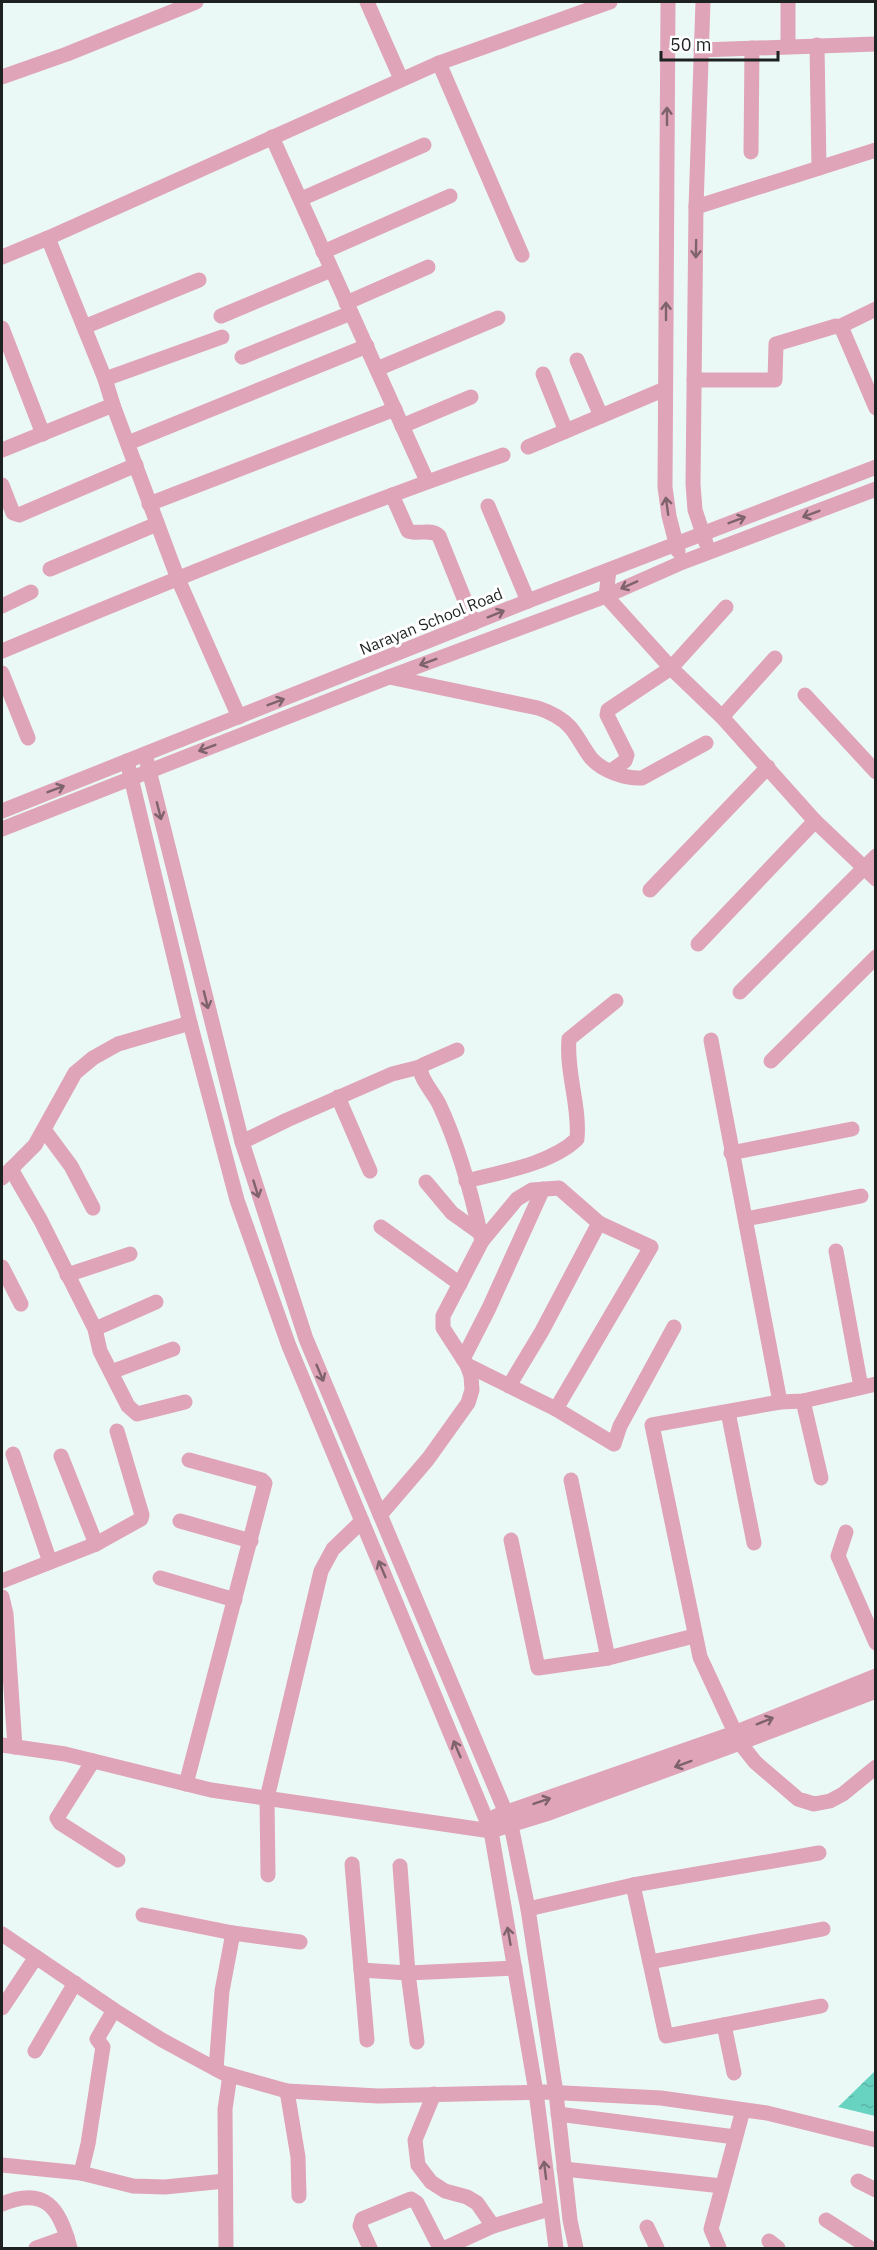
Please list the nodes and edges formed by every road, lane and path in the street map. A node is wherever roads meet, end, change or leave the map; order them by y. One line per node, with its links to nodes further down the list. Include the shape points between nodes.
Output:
1 (196, 2): 13 (street)
2 (367, 2): 14 (street)
3 (610, 2): 12 (street)
4 (668, 2): 46 (street, one-way to 4)
5 (703, 2): 11 (street)
6 (789, 2): 9 (street)
7 (876, 44): 8 (street)
8 (817, 45): 9 (street); 19 (street)
9 (788, 46): 10 (street)
10 (752, 48): 11 (street); 18 (street)
11 (701, 50): 22 (street)
12 (439, 63): 14 (street); 25 (street)
13 (2, 77)
14 (401, 80): 15 (street)
15 (273, 137): 21 (street); 23 (street)
16 (424, 145): 21 (street)
17 (876, 150): 19 (street)
18 (751, 152)
19 (819, 168): 22 (street)
20 (450, 196): 24 (street)
21 (302, 199): 24 (street)
22 (696, 207): 45 (street, one-way to 45)
23 (48, 238): 26 (street); 34 (street)
24 (323, 252): 28 (street)
25 (522, 255)
26 (2, 256)
27 (428, 267): 30 (street)
28 (331, 270): 30 (street); 32 (street)
29 (199, 280): 34 (street)
30 (349, 308): 38 (street); 39 (street)
31 (876, 309): 35 (street)
32 (221, 316)
33 (498, 318): 41 (street)
34 (84, 327): 44 (street)
35 (839, 327): 43 (street); 45 (street, via 776,344 775,380)
36 (2, 328): 54 (street)
37 (222, 337): 44 (street)
38 (367, 346): 41 (street); 55 (street)
39 (242, 357)
40 (577, 360): 51 (street)
41 (377, 369): 50 (street)
42 (543, 374): 53 (street)
43 (869, 378): 49 (street)
44 (105, 379): 48 (street)
45 (694, 380): 68 (street, via 693,484)
46 (665, 389): 51 (street); 69 (street, one-way to 46, via 665,487)
47 (471, 397): 52 (street)
48 (113, 405): 54 (street); 55 (street)
49 (876, 408)
50 (394, 409): 52 (street); 65 (street)
51 (601, 416): 53 (street)
52 (402, 426): 61 (street)
53 (566, 431): 56 (street)
54 (43, 434): 57 (street)
55 (128, 443): 59 (street)
56 (528, 447)
57 (2, 450)
58 (503, 454): 61 (street)
59 (136, 465): 62 (street, via 19,515 13,513); 65 (street)
60 (876, 467): 68 (street, Narayan School Road, one-way to 60)
61 (427, 482): 64 (street)
62 (2, 485)
63 (872, 494): 70 (street, one-way to 70)
64 (392, 495): 74 (street); 80 (street, via 408,531 439,536)
65 (149, 504): 67 (street)
66 (488, 506): 77 (street)
67 (157, 524): 72 (street); 74 (street)
68 (702, 533): 69 (street, Narayan School Road); 70 (street)
69 (676, 544): 71 (street); 73 (street, Narayan School Road)
70 (709, 552): 71 (street)
71 (683, 562): 76 (street, one-way to 76)
72 (50, 569)
73 (609, 570): 76 (street); 77 (street, Narayan School Road)
74 (178, 579): 81 (street); 87 (street)
75 (31, 591): 78 (street)
76 (606, 596): 83 (street); 85 (street, one-way to 85)
77 (528, 601): 80 (street, Narayan School Road, one-way to 77)
78 (2, 606)
79 (726, 607): 83 (street)
80 (474, 623): 87 (street, Narayan School Road, one-way to 80)
81 (2, 649)
82 (775, 658): 88 (street)
83 (670, 668): 88 (street); 95 (street, via 608,710 627,756)
84 (2, 673): 89 (street)
85 (389, 677): 94 (street, one-way to 94); 95 (street, via 538,708 557,716 570,727 592,760)
86 (805, 695): 96 (street)
87 (239, 717): 91 (street, Narayan School Road)
88 (722, 717): 93 (street)
89 (28, 738)
90 (706, 743): 95 (street, via 642,778 630,779)
91 (145, 754): 92 (street, Narayan School Road); 94 (street)
92 (127, 761): 97 (street); 98 (street, Narayan School Road, one-way to 92)
93 (768, 767): 99 (street); 103 (street)
94 (149, 771): 97 (street); 116 (street, one-way to 116)
95 (611, 771)
96 (876, 772)
97 (131, 778): 100 (street); 108 (street)
98 (2, 810)
99 (815, 821): 102 (street); 104 (street)
100 (2, 829)
101 (876, 856): 102 (street)
102 (870, 873): 106 (street)
103 (650, 890)
104 (698, 944)
105 (876, 957): 111 (street)
106 (740, 992)
107 (616, 1001): 120 (street, via 569,1039 567,1055 578,1121 577,1139 549,1157)
108 (190, 1023): 115 (street, via 118,1044 93,1058 75,1072); 156 (street, via 237,1200 289,1346)
109 (711, 1040): 117 (street)
110 (458, 1050): 112 (street)
111 (771, 1061)
112 (420, 1067): 113 (street, via 392,1074); 120 (street, via 452,1136)
113 (338, 1097): 116 (street); 118 (street)
114 (852, 1129): 117 (street)
115 (45, 1131): 119 (street); 124 (street, via 71,1166)
116 (242, 1142): 154 (street, one-way to 154, via 306,1339)
117 (731, 1153): 125 (street)
118 (370, 1171)
119 (6, 1174): 132 (street, via 41,1221)
120 (466, 1181): 128 (street)
121 (426, 1182): 128 (street, via 452,1213)
122 (543, 1189): 126 (street, via 559,1188); 128 (street, via 532,1190 517,1199); 139 (street)
123 (861, 1196): 125 (street)
124 (93, 1209)
125 (746, 1219): 145 (street)
126 (599, 1223): 141 (street); 146 (street, via 651,1247)
127 (381, 1227): 133 (street)
128 (481, 1237): 133 (street)
129 (836, 1251): 142 (street)
130 (130, 1254): 132 (street)
131 (2, 1268): 135 (street)
132 (67, 1275): 137 (street)
133 (460, 1284): 139 (street, via 443,1316 443,1328)
134 (156, 1302): 137 (street)
135 (21, 1304)
136 (674, 1327): 146 (street, via 614,1444)
137 (95, 1329): 140 (street)
138 (173, 1348): 140 (street)
139 (465, 1362): 141 (street); 154 (street, via 471,1376 468,1403 428,1459)
140 (111, 1372): 144 (street, via 128,1406 137,1414)
141 (509, 1386): 146 (street)
142 (868, 1386): 143 (street)
143 (803, 1401): 145 (street); 152 (street)
144 (185, 1402)
145 (780, 1402): 147 (street)
146 (556, 1409)
147 (728, 1412): 160 (street); 167 (street, via 652,1425)
148 (117, 1431): 161 (street, via 142,1515 138,1522)
149 (13, 1455): 162 (street)
150 (61, 1456): 161 (street)
151 (189, 1461): 158 (street, via 265,1483)
152 (820, 1478)
153 (571, 1480): 169 (street)
154 (380, 1515): 178 (street)
155 (180, 1521): 158 (street)
156 (362, 1521): 177 (street, via 333,1549 321,1571); 179 (street, one-way to 156)
157 (846, 1532): 168 (street, via 838,1556)
158 (250, 1540): 166 (street)
159 (511, 1540): 169 (street, via 538,1668)
160 (754, 1543)
161 (96, 1544): 162 (street)
162 (50, 1562): 164 (street)
163 (160, 1578): 166 (street)
164 (2, 1581)
165 (2, 1596): 173 (street, via 6,1614)
166 (235, 1600): 176 (street)
167 (694, 1636): 169 (street); 172 (street, via 710,1682)
168 (876, 1643)
169 (608, 1658)
170 (876, 1676): 172 (street, one-way to 170)
171 (876, 1691): 172 (street)
172 (737, 1738): 175 (street, via 755,1762 798,1799 814,1804 843,1794); 178 (street)
173 (8, 1746): 174 (street)
174 (93, 1761): 176 (street); 181 (street, via 57,1818)
175 (876, 1767)
176 (186, 1784): 177 (street)
177 (267, 1798): 179 (street, via 462,1826); 184 (street)
178 (508, 1819): 179 (street); 186 (street)
179 (489, 1825): 194 (street, one-way to 179)
180 (819, 1853): 185 (street)
181 (118, 1860)
182 (352, 1864): 195 (street)
183 (400, 1866): 196 (street)
184 (268, 1875)
185 (633, 1885): 186 (street); 193 (street)
186 (528, 1909): 209 (street)
187 (143, 1915): 189 (street)
188 (823, 1929): 193 (street)
189 (233, 1933): 191 (street); 205 (street, via 222,1991)
190 (2, 1934): 192 (street)
191 (300, 1942)
192 (36, 1957): 197 (street); 199 (street)
193 (650, 1962): 201 (street, via 666,2036)
194 (515, 1968): 196 (street); 208 (street)
195 (361, 1970): 196 (street); 202 (street)
196 (408, 1973): 203 (street)
197 (75, 1983): 200 (street); 204 (street)
198 (821, 2006): 201 (street)
199 (2, 2008)
200 (114, 2010): 205 (street); 217 (street, via 97,2039 103,2048)
201 (724, 2025): 206 (street)
202 (367, 2040)
203 (417, 2042)
204 (35, 2051)
205 (223, 2072): 207 (street); 218 (street)
206 (734, 2073)
207 (287, 2091): 210 (street, via 378,2096); 222 (street, via 298,2157)
208 (536, 2092): 209 (street); 210 (street); 224 (street, one-way to 208)
209 (556, 2093): 211 (street, via 661,2098); 212 (street)
210 (435, 2094): 226 (street, via 415,2140 418,2165 431,2182 477,2203)
211 (743, 2109): 213 (street); 214 (street)
212 (558, 2114): 213 (street); 216 (street)
213 (735, 2137): 220 (street)
214 (876, 2140)
215 (2, 2165): 217 (street)
216 (564, 2169): 220 (street); 235 (street)
217 (81, 2173): 218 (street, via 133,2186)
218 (225, 2181): 230 (street)
219 (858, 2181): 221 (street)
220 (722, 2186): 237 (street, via 711,2229)
221 (876, 2190)
222 (299, 2196)
223 (2, 2204): 228 (street, via 18,2197 36,2197 47,2202 56,2211)
224 (549, 2209): 226 (street); 234 (street)
225 (826, 2220): 238 (street)
226 (493, 2226): 233 (street)
227 (647, 2227): 236 (street)
228 (71, 2245): 229 (street)
229 (36, 2248)
230 (226, 2248)
231 (370, 2248): 232 (street, via 360,2226 362,2219 411,2199)
232 (440, 2248)
233 (445, 2248)
234 (556, 2248)
235 (576, 2248)
236 (657, 2248)
237 (719, 2248)
238 (870, 2248)

